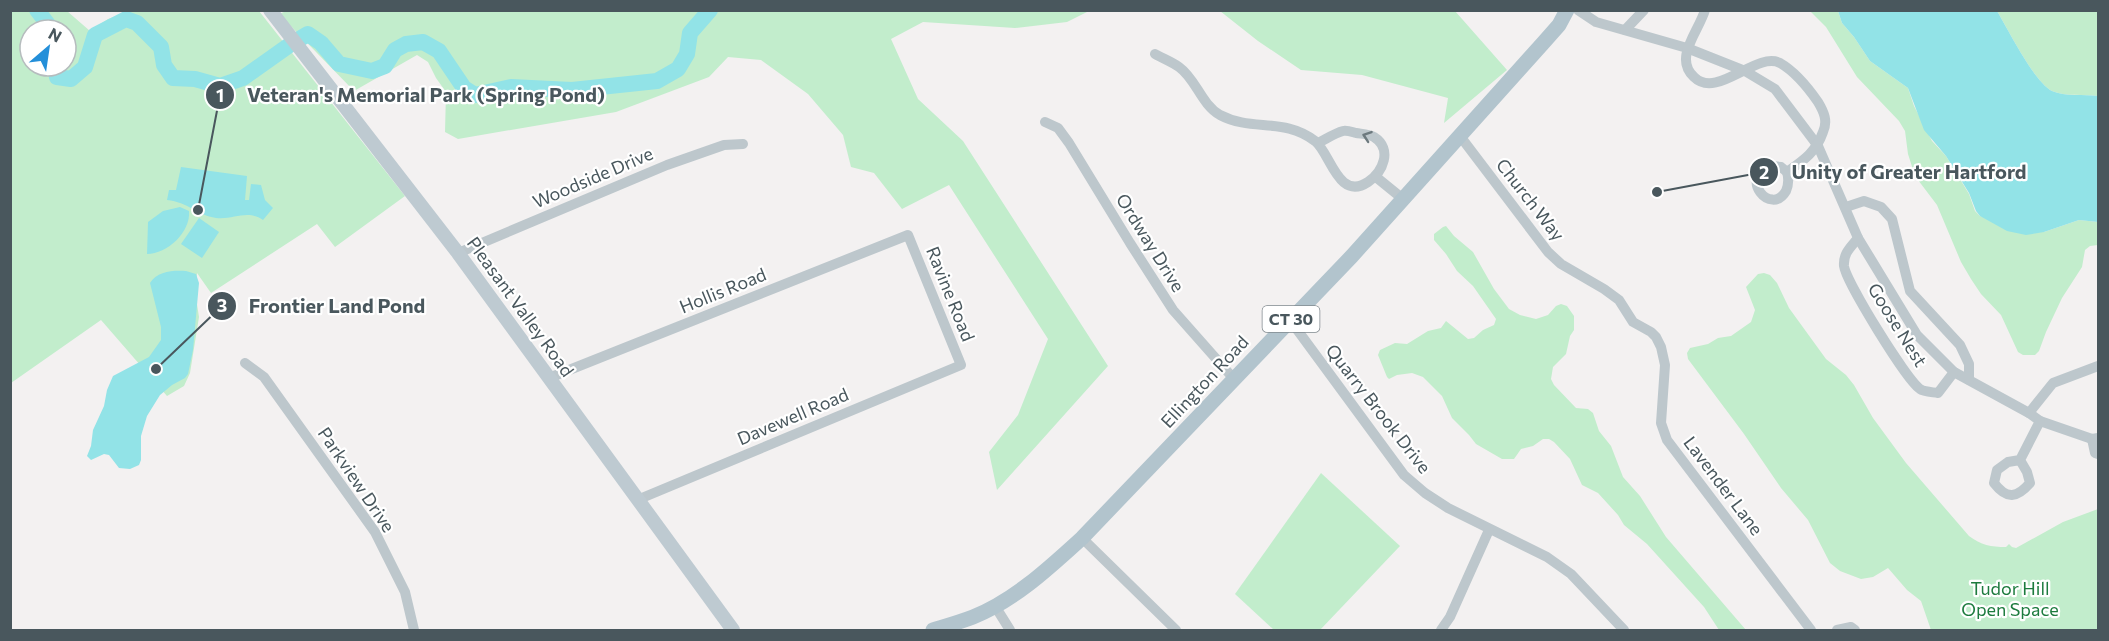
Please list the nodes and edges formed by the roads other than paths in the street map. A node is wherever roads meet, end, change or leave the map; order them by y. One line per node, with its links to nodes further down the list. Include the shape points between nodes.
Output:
1 (270, 10): 21 (main road, Pleasant Valley Road)
2 (1567, 10): 11 (main road, Ellington Road / CT 30, via 1559,25)
3 (1578, 10): 6 (street, via 1596,22)
4 (1644, 10): 6 (street)
5 (1705, 10): 7 (street)
6 (1625, 30): 7 (street)
7 (1687, 48): 9 (street); 9 (street, via 1685,59 1695,79 1707,83 1721,81)
8 (1155, 54): 12 (street, via 1180,67 1219,114 1250,124 1299,130)
9 (1745, 71): 14 (street, via 1775,89); 14 (street, via 1764,61 1779,62 1808,87 1823,111 1826,125)
10 (1046, 122): 31 (street, Ordway Drive, via 1069,143 1173,310)
11 (1460, 136): 17 (main road, Ellington Road / CT 30); 25 (street, Church Way, via 1548,252 1619,300)
12 (1318, 143): 16 (street, via 1335,173 1349,186 1362,186); 16 (street, one-way to 12, via 1384,154 1381,144 1372,136 1344,130)
13 (743, 144): 21 (street, Woodside Drive, via 724,145 667,165)
14 (1818, 146): 15 (street); 18 (street)
15 (1787, 172)
16 (1376, 177): 17 (street)
17 (1403, 199): 24 (main road, Ellington Road / CT 30)
18 (1846, 207): 20 (street); 22 (street, via 1864,201 1881,207 1892,219)
19 (908, 235): 27 (street, Ravine Road); 30 (street, Hollis Road)
20 (1858, 238): 23 (street); 29 (street, Goose Nest, via 1845,253 1844,268 1908,376 1921,390 1938,393)
21 (458, 253): 30 (main road, Pleasant Valley Road)
22 (1910, 291): 23 (street); 32 (street, via 1960,345 1969,364)
23 (1895, 300): 29 (street, via 1917,335)
24 (1290, 320): 31 (main road, Ellington Road / CT 30); 39 (street, Quarry Brook Drive, via 1404,475 1425,493)
25 (1634, 322): 49 (street, Lavender Lane, via 1651,332 1661,347 1665,365 1661,423 1667,440)
26 (245, 363): 42 (street, Parkview Drive, via 264,377 375,532 405,592)
27 (961, 365): 38 (street, Davewell Road)
28 (2098, 366): 33 (street, via 2053,383)
29 (1953, 372): 32 (street)
30 (549, 378): 38 (main road, Pleasant Valley Road)
31 (1234, 379): 40 (main road, Ellington Road / CT 30)
32 (1969, 380): 33 (street)
33 (2030, 413): 34 (street)
34 (2040, 421): 35 (street); 37 (street)
35 (2095, 438): 36 (street)
36 (2098, 454)
37 (2020, 460)
38 (637, 500): 43 (main road, Pleasant Valley Road)
39 (1489, 530): 47 (street); 48 (street, Quarry Brook Drive, via 1547,557 1571,574)
40 (1082, 538): 41 (main road, Ellington Road / CT 30, via 1052,566); 46 (street)
41 (995, 606): 44 (main road, Ellington Road / CT 30); 45 (street)
42 (414, 630)
43 (733, 630)
44 (933, 630)
45 (1010, 630)
46 (1176, 630)
47 (1442, 630)
48 (1624, 630)
49 (1811, 630)
50 (1837, 630): 51 (street)
51 (1855, 630)

